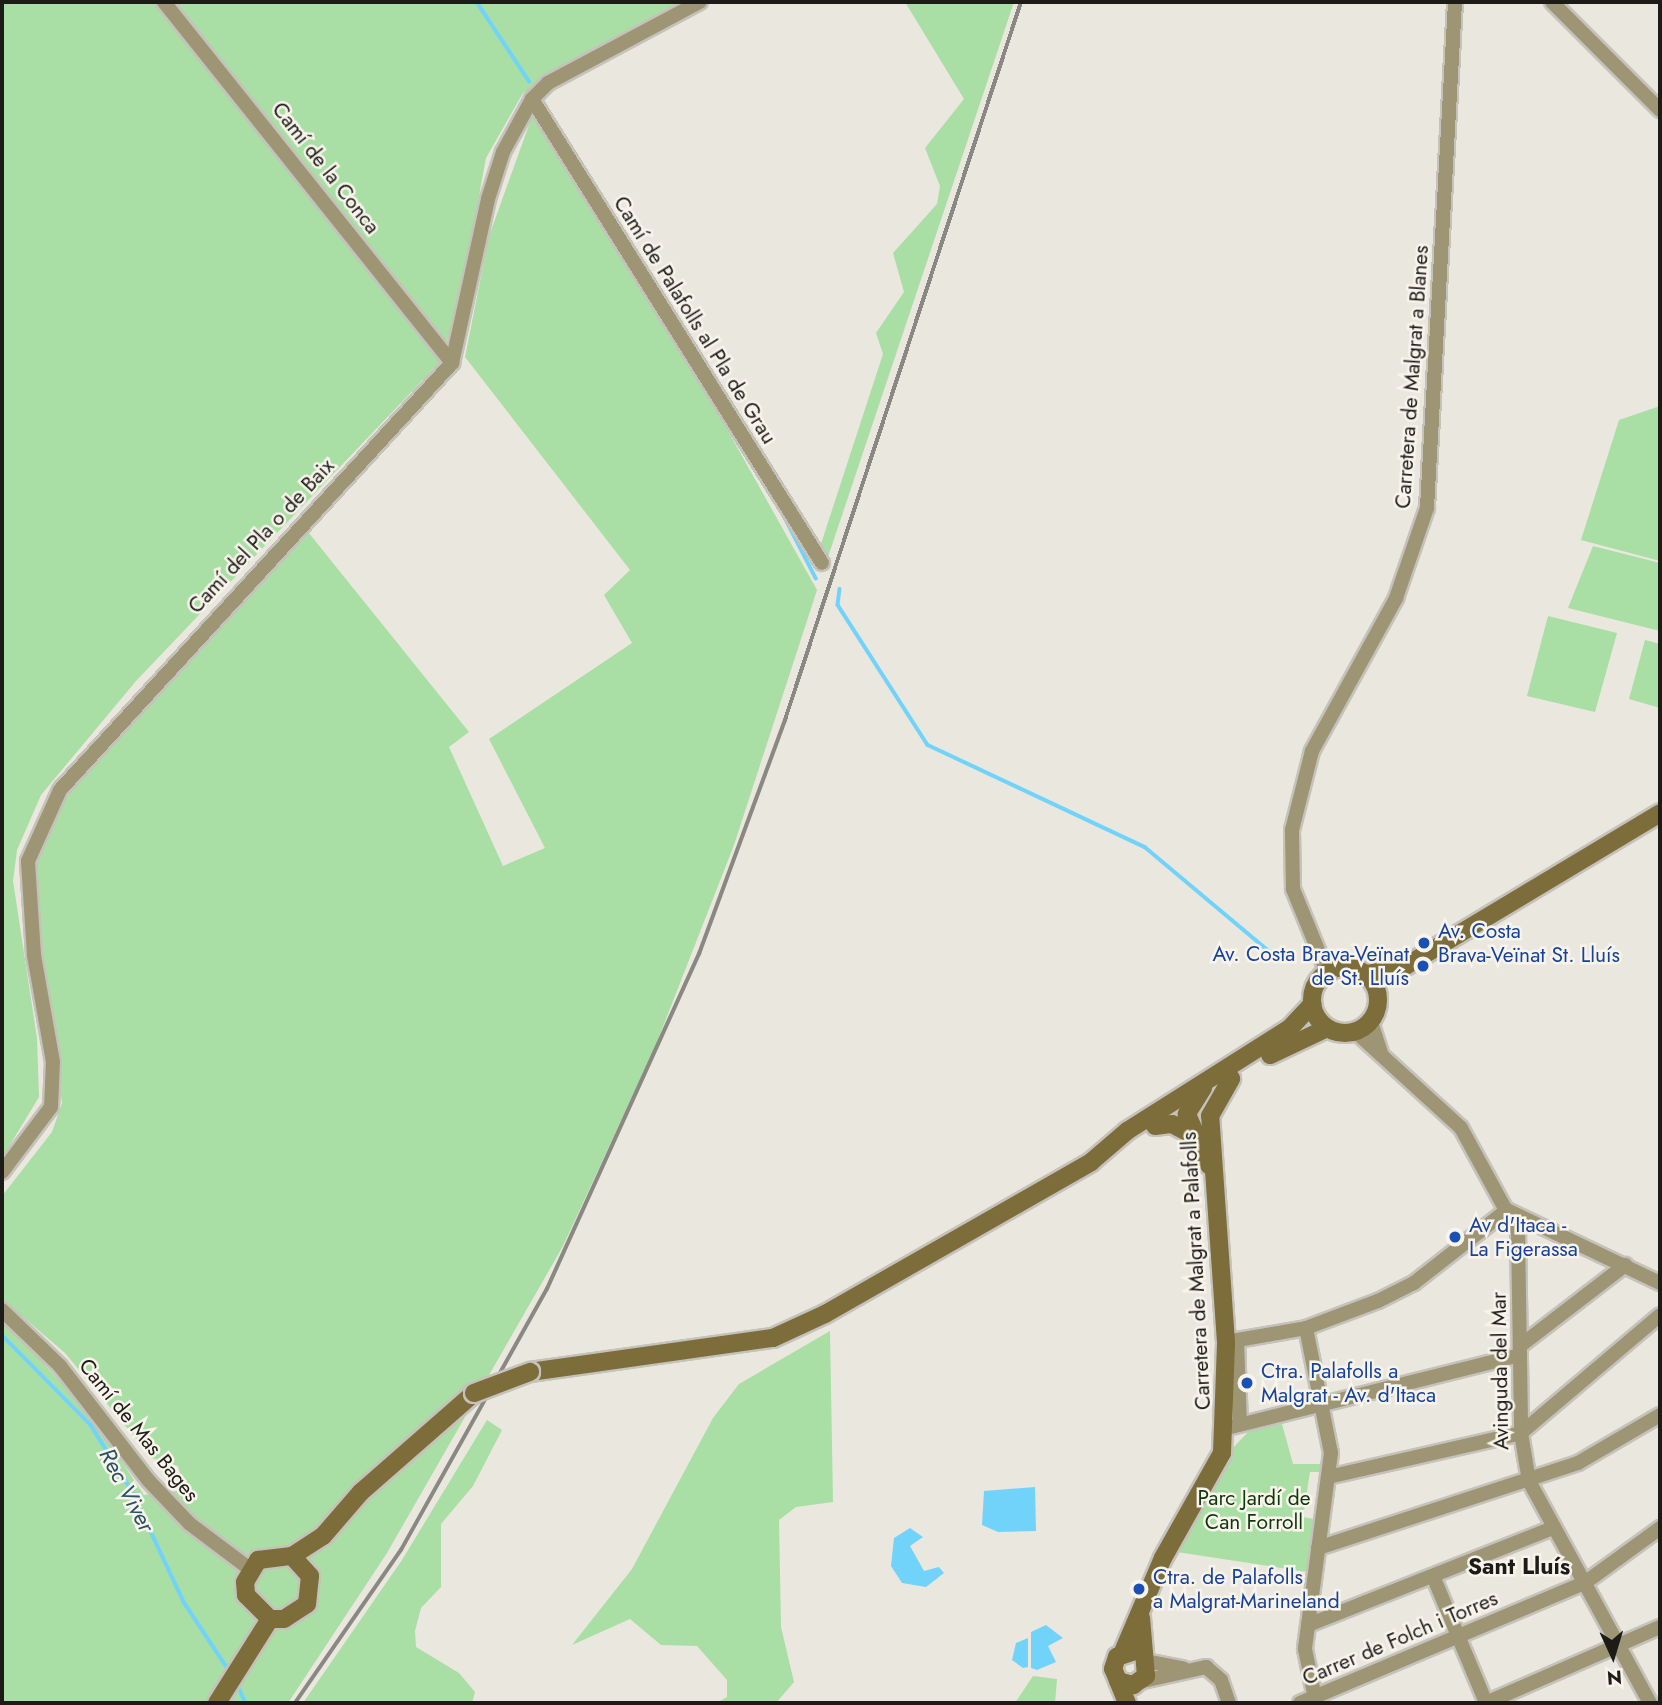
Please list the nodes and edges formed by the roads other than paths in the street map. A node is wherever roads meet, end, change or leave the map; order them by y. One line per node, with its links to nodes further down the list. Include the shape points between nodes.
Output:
1 (164, 2): 7 (street, Camí de la Conca)
2 (700, 2): 5 (street, via 548,83)
3 (1455, 2): 11 (street, Carretera de Malgrat a Blanes, via 1427,508 1396,598 1312,751 1293,821 1293,889)
4 (1552, 2): 6 (street)
5 (533, 99): 7 (street, via 503,152 488,199); 8 (street, Camí de Palafolls al Pla de Grau)
6 (1660, 110)
7 (452, 363): 25 (street, Camí del Pla o de Baix, via 60,790 28,861 34,955 53,1062 51,1107)
8 (822, 563)
9 (1660, 813): 10 (street)
10 (1404, 967): 12 (street); 13 (street)
11 (1327, 972): 12 (street, via 1347,966); 14 (street)
12 (1367, 974): 13 (street)
13 (1379, 999): 15 (street)
14 (1312, 1004): 16 (street); 17 (street, via 1290,1028)
15 (1364, 1027): 16 (street); 26 (street, Avinguda del Mar, via 1382,1054 1461,1128)
16 (1327, 1028): 17 (street)
17 (1233, 1071): 18 (street); 19 (street, Carretera de Malgrat a Palafolls); 21 (street)
18 (1190, 1104): 19 (street); 20 (street); 21 (street); 22 (street)
19 (1210, 1116): 24 (street, Carretera de Malgrat a Palafolls)
20 (1154, 1126): 22 (street, via 1172,1124); 23 (street)
21 (1132, 1128): 23 (street)
22 (1193, 1135): 24 (street)
23 (1110, 1147): 42 (street, bridge, via 773,1338 530,1372 474,1393 361,1492)
24 (1209, 1165): 32 (street, Carretera de Malgrat a Palafolls)
25 (2, 1172)
26 (1507, 1210): 27 (street); 31 (street, via 1414,1283); 33 (street, Avinguda del Mar, via 1518,1232)
27 (1625, 1265): 28 (street); 33 (street)
28 (1660, 1283)
29 (2, 1310): 45 (street, Camí de Mas Bages, via 60,1366 149,1481 190,1524)
30 (1660, 1315): 37 (street)
31 (1306, 1328): 32 (street); 34 (street)
32 (1232, 1341): 36 (street, Carretera de Malgrat a Palafolls)
33 (1520, 1350): 34 (street); 37 (street, Avinguda del Mar)
34 (1322, 1402): 36 (street); 38 (street, via 1331,1454)
35 (1660, 1415): 39 (street, via 1578,1463)
36 (1233, 1426): 50 (street, Carretera de Malgrat a Palafolls, via 1163,1558)
37 (1521, 1433): 38 (street); 39 (street, Avinguda del Mar)
38 (1328, 1477): 43 (street)
39 (1528, 1481): 40 (street, Avinguda del Mar); 43 (street)
40 (1553, 1528): 47 (street); 48 (street, Avinguda del Mar)
41 (1660, 1528): 48 (street, Carrer de Folch i Torres)
42 (323, 1536): 44 (street); 46 (street)
43 (1318, 1548): 52 (street)
44 (292, 1556): 45 (street, via 269,1555); 46 (street)
45 (250, 1569): 49 (street, via 245,1582)
46 (310, 1576): 51 (street, via 307,1604 291,1617)
47 (1433, 1576): 52 (street); 54 (street)
48 (1586, 1582): 54 (street, Carrer de Folch i Torres); 55 (street, Avinguda del Mar)
49 (252, 1607): 51 (street); 56 (street)
50 (1141, 1614): 57 (street, Carretera de Malgrat a Palafolls); 58 (street, Carretera de Malgrat a Palafolls)
51 (270, 1619): 56 (street)
52 (1308, 1625): 62 (street, via 1305,1668)
53 (1660, 1628): 55 (street)
54 (1458, 1637): 62 (street, Carrer de Folch i Torres); 68 (street)
55 (1621, 1645): 68 (street); 69 (street, Avinguda del Mar)
56 (247, 1647): 63 (street)
57 (1122, 1654): 58 (street); 60 (street, Carretera de Malgrat a Palafolls, via 1113,1668)
58 (1145, 1660): 59 (street); 61 (street, Carretera de Malgrat a Palafolls)
59 (1192, 1668): 61 (street); 66 (street, via 1206,1667 1221,1680)
60 (1118, 1681): 61 (street); 64 (street)
61 (1142, 1681): 65 (street)
62 (1315, 1701): 67 (street, Carrer de Folch i Torres)
63 (217, 1703)
64 (1127, 1703)
65 (1135, 1703)
66 (1229, 1703)
67 (1300, 1703)
68 (1486, 1703)
69 (1650, 1703)

